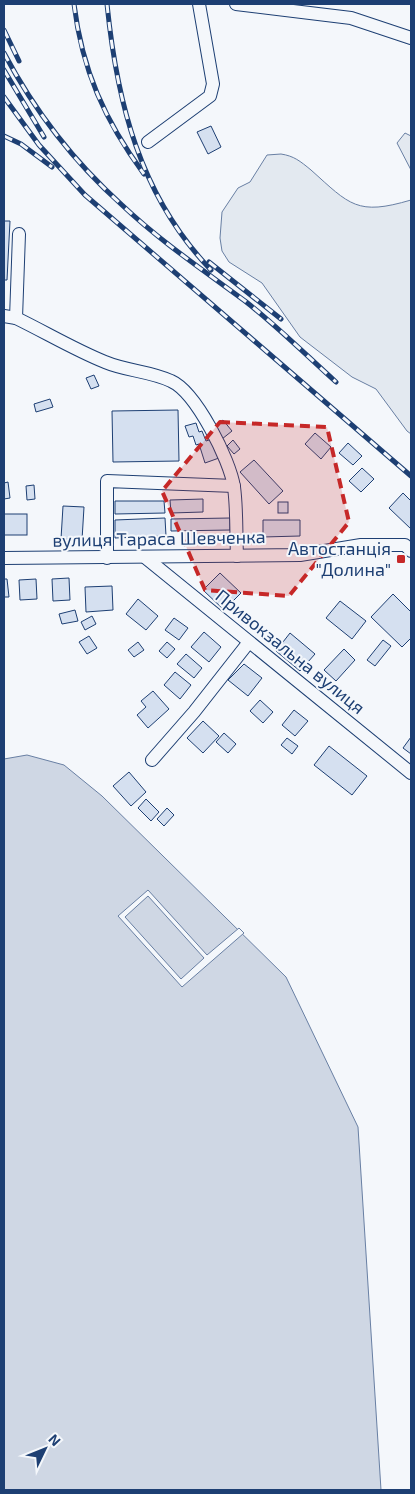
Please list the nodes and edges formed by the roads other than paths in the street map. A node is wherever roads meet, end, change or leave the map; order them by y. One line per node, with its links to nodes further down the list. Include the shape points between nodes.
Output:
1 (199, 4): 4 (street, via 213,84 210,96)
2 (236, 4): 3 (street, via 352,18)
3 (411, 38)
4 (148, 142)
5 (19, 234): 6 (street)
6 (10, 317): 7 (street, via 104,362 172,381 185,390 221,447)
7 (234, 486): 9 (street); 11 (street, via 107,481)
8 (408, 548): 9 (street, вулиця Тараса Шевченка, via 360,545 300,555)
9 (237, 556): 12 (street, вулиця Тараса Шевченка)
10 (4, 558): 11 (street, вулиця Тараса Шевченка)
11 (107, 558): 12 (street, вулиця Тараса Шевченка)
12 (146, 558): 13 (street, Привокзальна вулиця)
13 (249, 642): 14 (street); 15 (street, Привокзальна вулиця)
14 (152, 760)
15 (411, 773)

